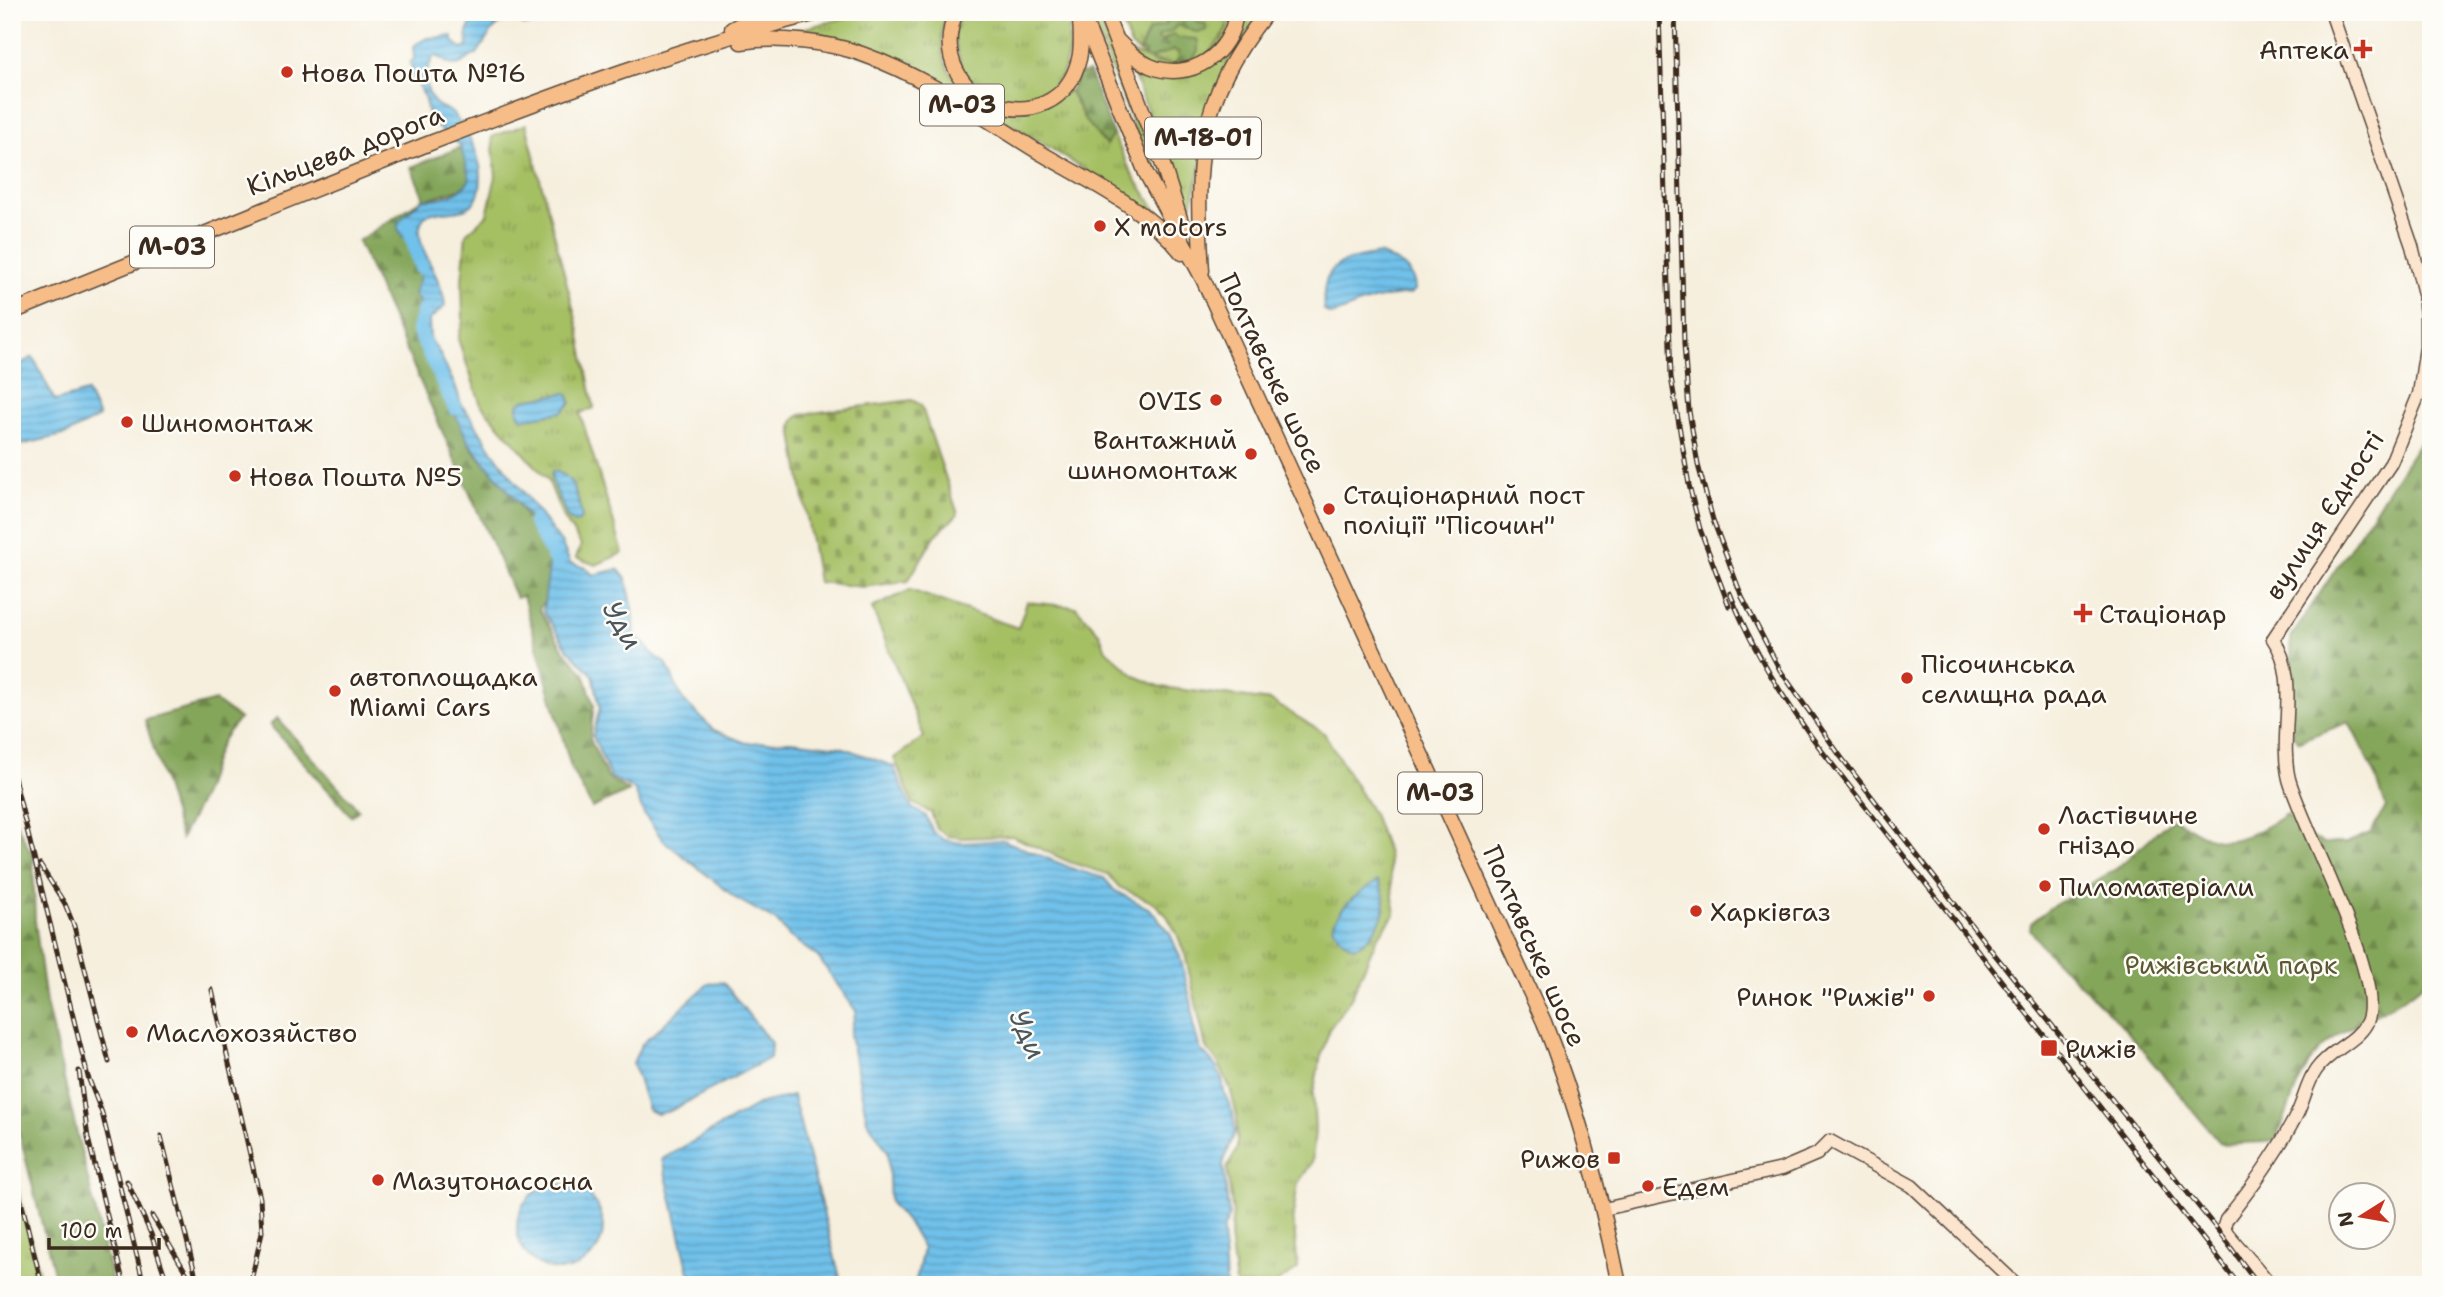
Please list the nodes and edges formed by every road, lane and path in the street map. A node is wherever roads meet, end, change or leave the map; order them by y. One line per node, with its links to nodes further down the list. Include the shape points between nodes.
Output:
1 (764, 12): 10 (highway, М-03)
2 (821, 12): 10 (highway, Кільцева дорога / М-03)
3 (956, 12): 4 (highway, М-03, via 949,50 959,75 978,96 1010,109 1042,104 1067,85 1079,60)
4 (1081, 12): 11 (highway, via 1146,173)
5 (1105, 12): 9 (highway, М-03)
6 (1236, 12): 9 (highway, via 1224,47 1189,70 1147,65)
7 (1267, 12): 12 (highway, М-18-01, via 1229,66 1203,136 1198,207)
8 (2331, 12): 17 (street, вулиця Єдності, via 2415,256 2426,317 2426,347 2419,394 2391,463 2273,639 2284,660 2288,775 2356,942 2370,1003 2366,1024 2314,1072 2270,1161 2226,1220 2227,1233)
9 (1113, 36): 11 (highway, М-03, via 1163,165)
10 (678, 53): 12 (highway, М-03, via 757,39 807,42 860,53 914,76 1125,204 1167,234); 13 (highway, Кільцева дорога / М-03, via 519,108)
11 (1193, 259): 12 (highway, Полтавське шосе / М-03)
12 (1203, 279): 14 (highway, Полтавське шосе / М-03, via 1521,968 1565,1076)
13 (12, 312)
14 (1604, 1209): 15 (highway, Полтавське шосе / М-03); 16 (street, via 1782,1169 1817,1154 1829,1141 1912,1186)
15 (1619, 1285)
16 (2017, 1285)
17 (2271, 1285)

